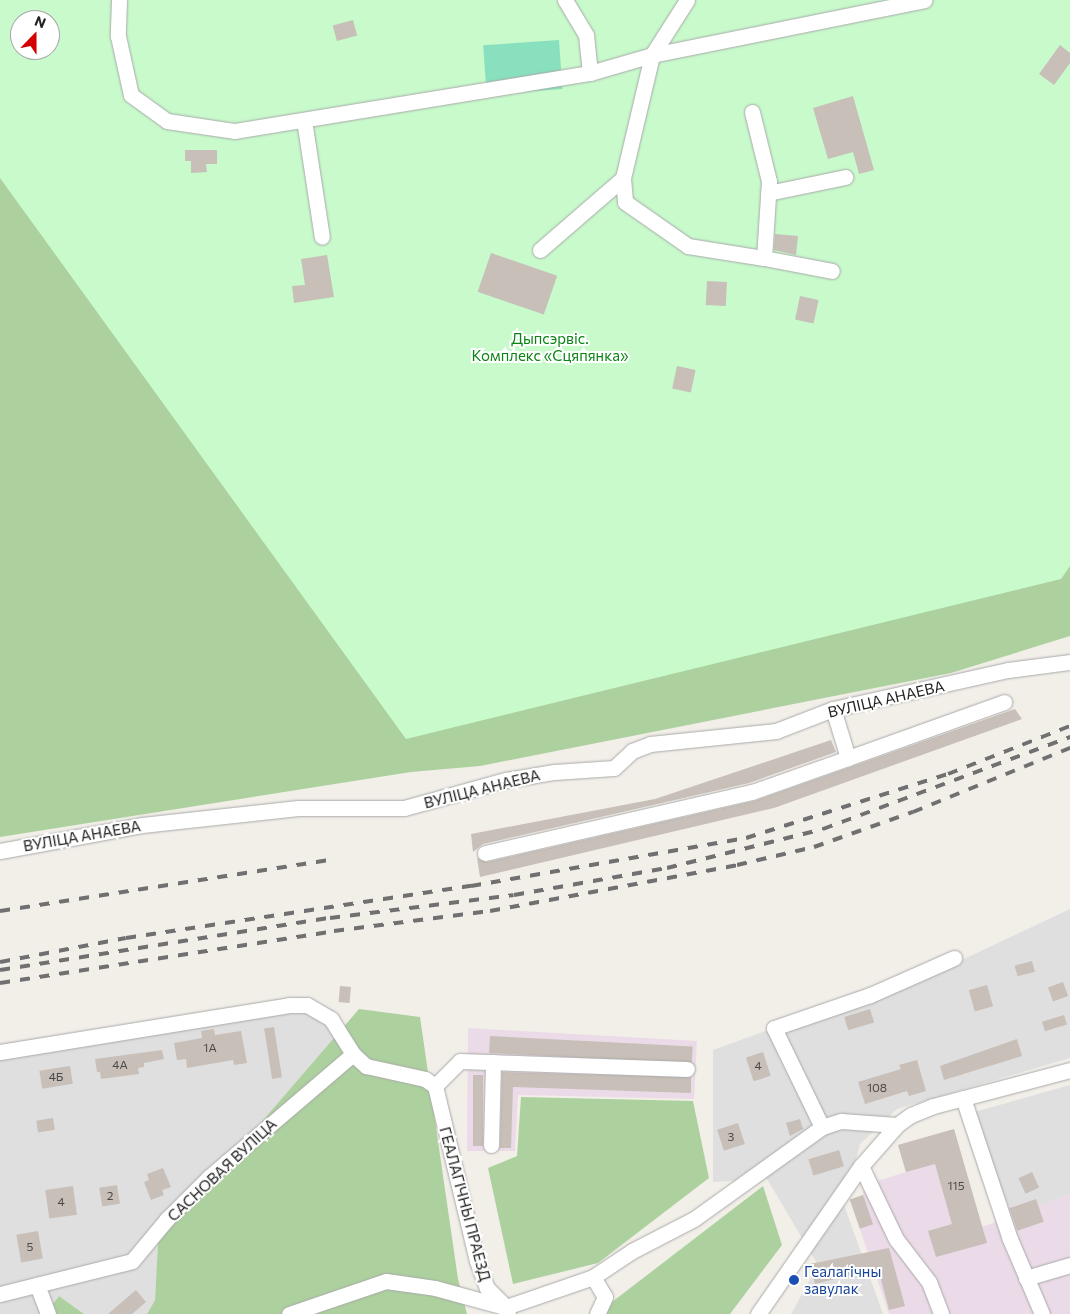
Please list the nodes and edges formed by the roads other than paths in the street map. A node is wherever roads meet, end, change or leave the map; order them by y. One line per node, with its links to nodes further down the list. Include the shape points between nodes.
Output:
1 (119, 0): 8 (street, via 118,36 131,95 168,121 235,131)
2 (565, 0): 6 (street, via 586,35)
3 (687, 0): 5 (street)
4 (926, 0): 5 (street)
5 (652, 55): 6 (street); 10 (street)
6 (590, 73): 8 (street)
7 (752, 112): 11 (street, via 769,181)
8 (304, 120): 12 (street)
9 (845, 177): 11 (street)
10 (623, 178): 13 (street); 14 (street, via 626,202 688,246)
11 (768, 193): 14 (street)
12 (322, 237)
13 (540, 250)
14 (764, 258): 15 (street)
15 (832, 271)
16 (1070, 662): 18 (street, ВУЛІЦА АНАЕВА, via 1008,670)
17 (1004, 702): 19 (street)
18 (833, 709): 19 (street); 20 (street, ВУЛІЦА АНАЕВА, via 776,730 650,744 632,751 614,768 604,771 554,772 506,780 404,808 338,806 278,810 142,825)
19 (848, 758): 21 (street, via 752,792)
20 (0, 851)
21 (485, 853)
22 (954, 958): 31 (street, via 870,995 774,1028)
23 (0, 1052): 24 (street, via 307,1005 331,1019)
24 (353, 1054): 28 (street, via 366,1066 425,1079); 37 (street, САСНОВАЯ ВУЛІЦА, via 209,1178 167,1219 132,1261)
25 (493, 1062): 26 (street); 28 (street, via 460,1061); 32 (street)
26 (687, 1069)
27 (1070, 1070): 29 (street)
28 (435, 1086): 39 (street, ГЕАЛАГІЧНЫ ПРАЕЗД, via 477,1261 487,1288)
29 (963, 1098): 30 (street, via 911,1115); 36 (street)
30 (897, 1125): 31 (street, via 841,1121); 33 (street)
31 (822, 1127): 35 (street, via 694,1219 632,1251)
32 (491, 1145)
33 (861, 1166): 43 (street); 44 (street, via 896,1239 929,1282)
34 (1070, 1265): 36 (street)
35 (593, 1277): 39 (street); 42 (street, via 604,1297)
36 (1026, 1278): 45 (street)
37 (37, 1285): 38 (street, САСНОВАЯ ВУЛІЦА); 40 (street)
38 (0, 1294)
39 (507, 1311): 41 (street, via 435,1288 386,1281)
40 (48, 1314)
41 (289, 1314)
42 (597, 1314)
43 (758, 1314)
44 (941, 1314)
45 (1041, 1314)

